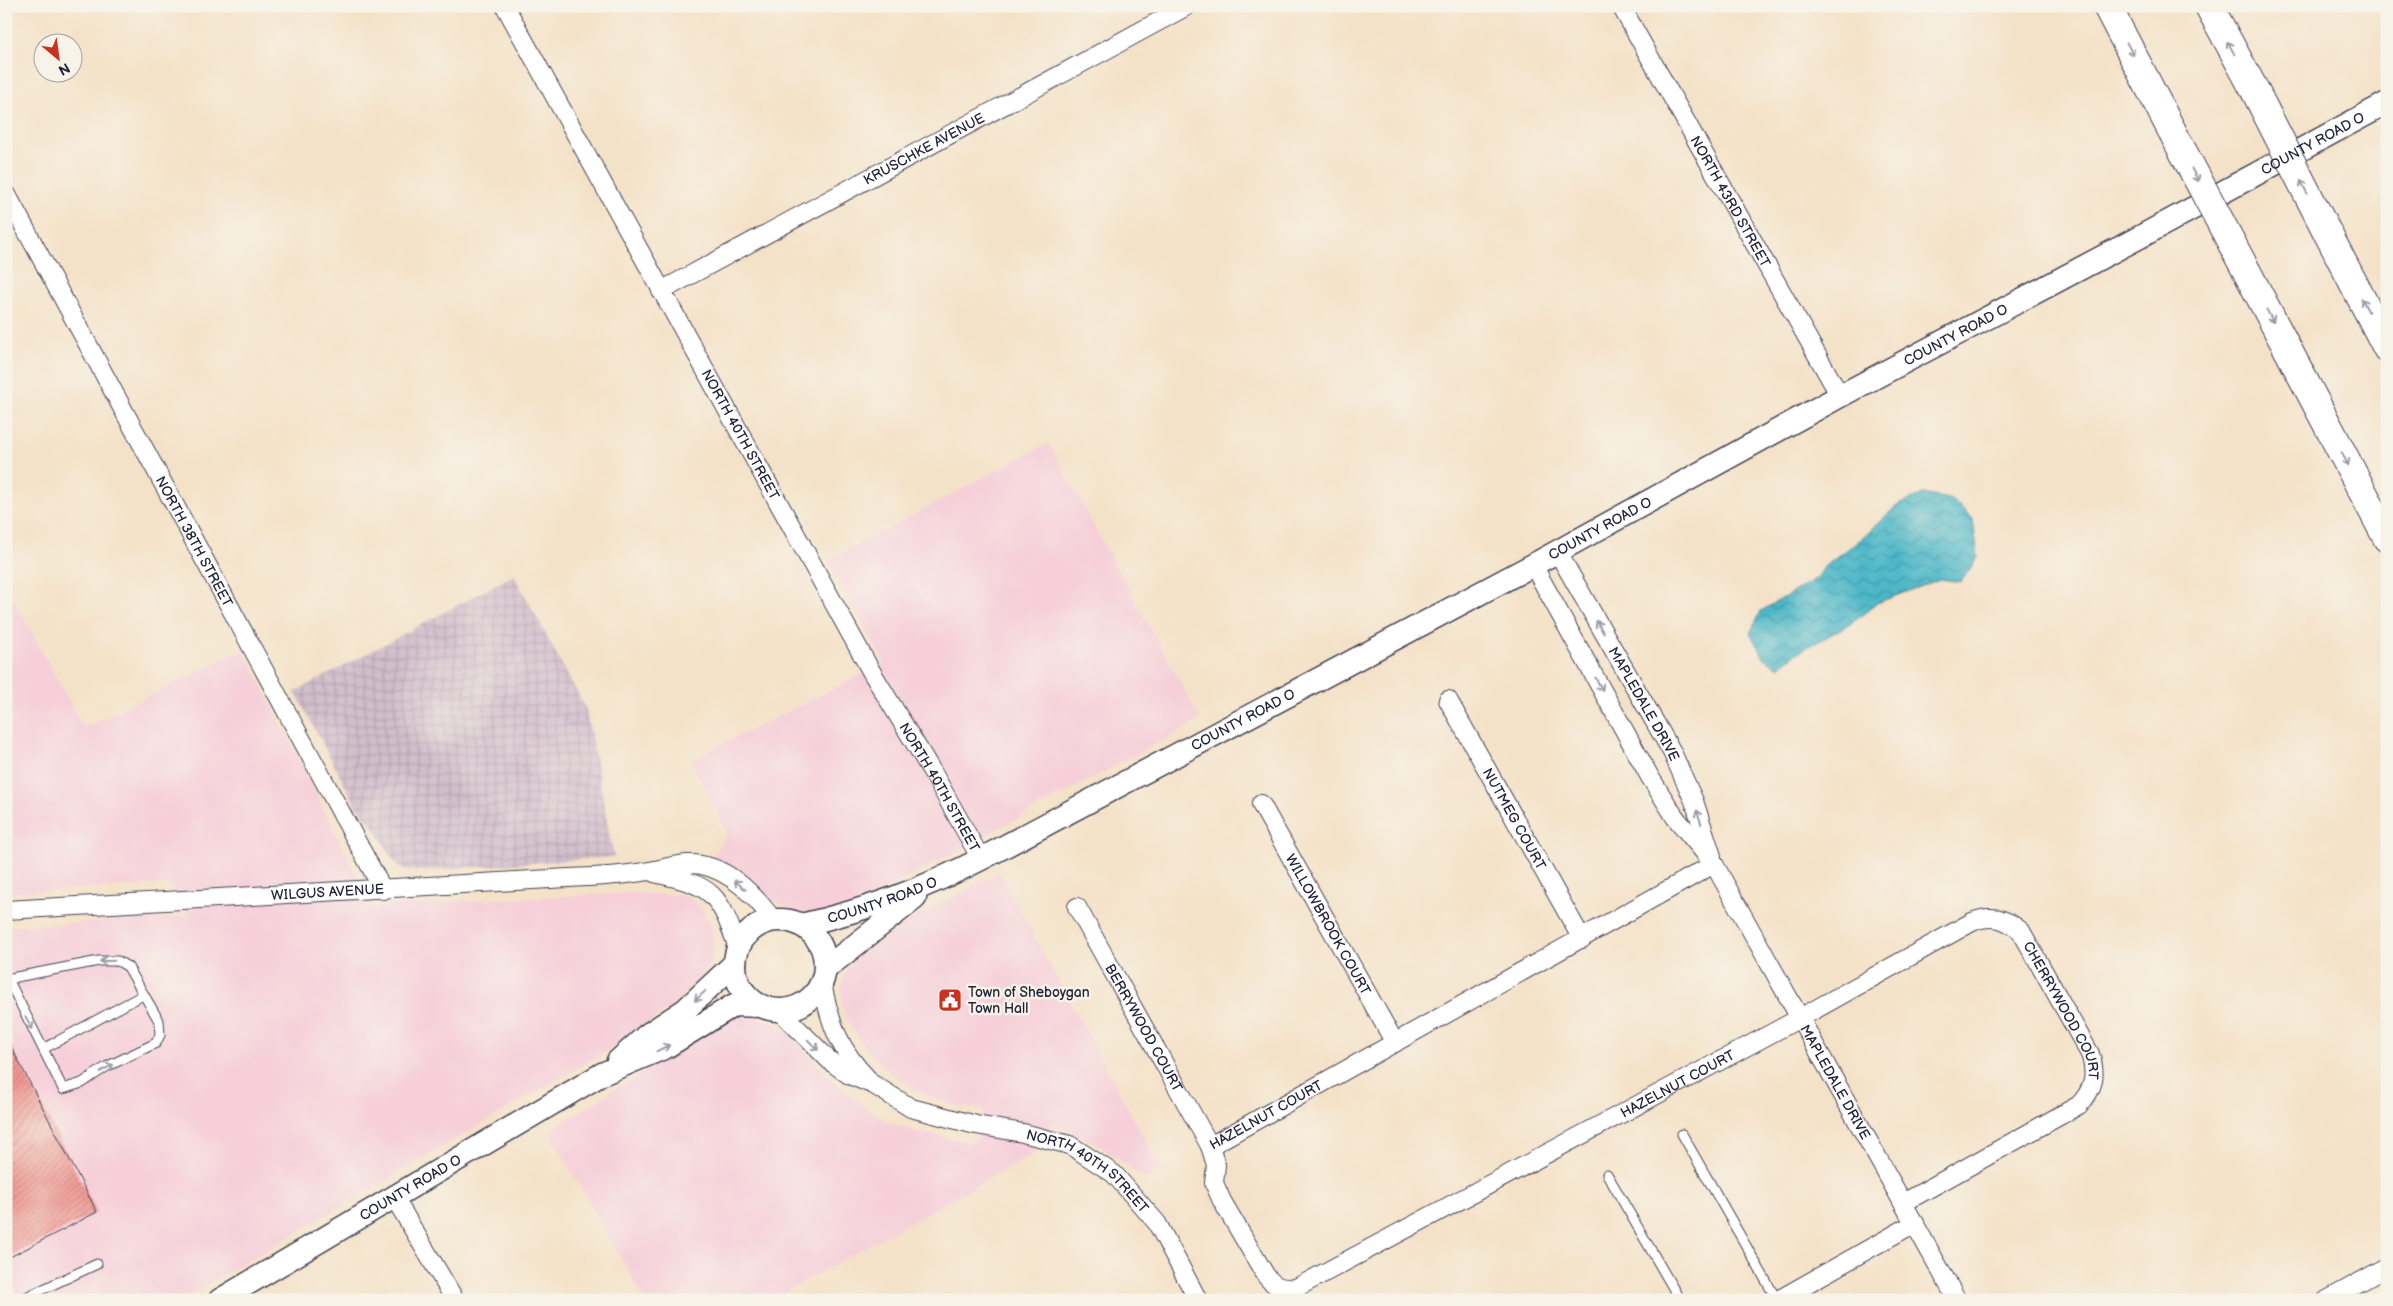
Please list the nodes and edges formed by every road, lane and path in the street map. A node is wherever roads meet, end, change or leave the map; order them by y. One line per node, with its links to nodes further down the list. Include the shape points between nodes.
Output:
1 (505, 6): 8 (street, NORTH 40TH STREET)
2 (1186, 6): 8 (street, KRUSCHKE AVENUE)
3 (1621, 6): 10 (street, NORTH 43RD STREET)
4 (2107, 6): 11 (highway, one-way to 11, bridge)
5 (2209, 6): 9 (highway, one-way to 5, bridge)
6 (2387, 102): 10 (street, COUNTY ROAD O)
7 (6, 193): 20 (street, NORTH 38TH STREET)
8 (661, 291): 16 (street, NORTH 40TH STREET, via 870,671)
9 (2387, 348)
10 (1840, 396): 12 (street, COUNTY ROAD O)
11 (2387, 538)
12 (1557, 551): 13 (street, COUNTY ROAD O); 17 (street, MAPLEDALE DRIVE, one-way to 12, via 1694,801 1672,752)
13 (1533, 565): 16 (street, COUNTY ROAD O); 17 (street, MAPLEDALE DRIVE, one-way to 17, via 1655,785 1675,817)
14 (1448, 700): 25 (street, NUTMEG COURT)
15 (1262, 804): 32 (street, WILLOWBROOK COURT)
16 (981, 859): 19 (street, COUNTY ROAD O)
17 (1714, 864): 25 (street, HAZELNUT COURT); 31 (street, MAPLEDALE DRIVE)
18 (649, 871): 20 (street, WILGUS AVENUE); 23 (street, WILGUS AVENUE, one-way to 18, via 740,885 716,868 687,864); 26 (street, WILGUS AVENUE, via 687,880 711,894 728,917)
19 (934, 883): 24 (street, COUNTY ROAD O, via 855,912); 27 (street)
20 (383, 890): 22 (street, WILGUS AVENUE)
21 (1077, 907): 37 (street, BERRYWOOD COURT)
22 (6, 910)
23 (773, 920): 24 (street); 26 (street, via 747,935)
24 (801, 925): 27 (street, via 820,943 825,956)
25 (1582, 939): 32 (street, HAZELNUT COURT)
26 (737, 956): 30 (street, via 737,976 742,988 750,998); 34 (street, COUNTY ROAD O, one-way to 34, via 685,1010 647,1035)
27 (823, 976): 30 (street, via 814,994 804,1003 792,1008); 35 (street, via 831,1023 840,1043 855,1066)
28 (7, 979): 29 (lane, one-way to 28, via 128,967 118,961 46,970); 33 (lane, one-way to 33)
29 (143, 995): 33 (lane); 33 (lane, one-way to 29, via 63,1089 82,1083 156,1043 160,1035 159,1021)
30 (770, 1008): 34 (street, COUNTY ROAD O, one-way to 30, via 666,1047 734,1005); 35 (street, NORTH 40TH STREET, one-way to 35, via 830,1061 849,1075)
31 (1800, 1018): 37 (street, HAZELNUT COURT, via 1296,1288 1275,1286 1266,1276 1214,1183 1216,1165); 40 (street, MAPLEDALE DRIVE); 40 (street, CHERRYWOOD COURT, via 1981,918 1996,918 2021,930 2090,1054 2095,1067 2089,1094 2079,1105)
32 (1395, 1043): 37 (street, HAZELNUT COURT)
33 (44, 1049)
34 (602, 1074): 39 (street, COUNTY ROAD O)
35 (874, 1085): 47 (street, NORTH 40TH STREET, via 911,1108 1070,1145 1114,1174 1157,1223)
36 (1682, 1134): 49 (lane)
37 (1210, 1146)
38 (1607, 1174): 48 (lane)
39 (394, 1196): 45 (street, COUNTY ROAD O); 46 (street)
40 (1903, 1203): 41 (street, MAPLEDALE DRIVE)
41 (1915, 1224): 49 (street); 50 (street, MAPLEDALE DRIVE)
42 (97, 1264): 44 (lane)
43 (2387, 1267): 51 (street)
44 (20, 1300)
45 (220, 1300)
46 (455, 1300)
47 (1198, 1300)
48 (1680, 1300)
49 (1777, 1300)
50 (1957, 1300)
51 (2327, 1300)

